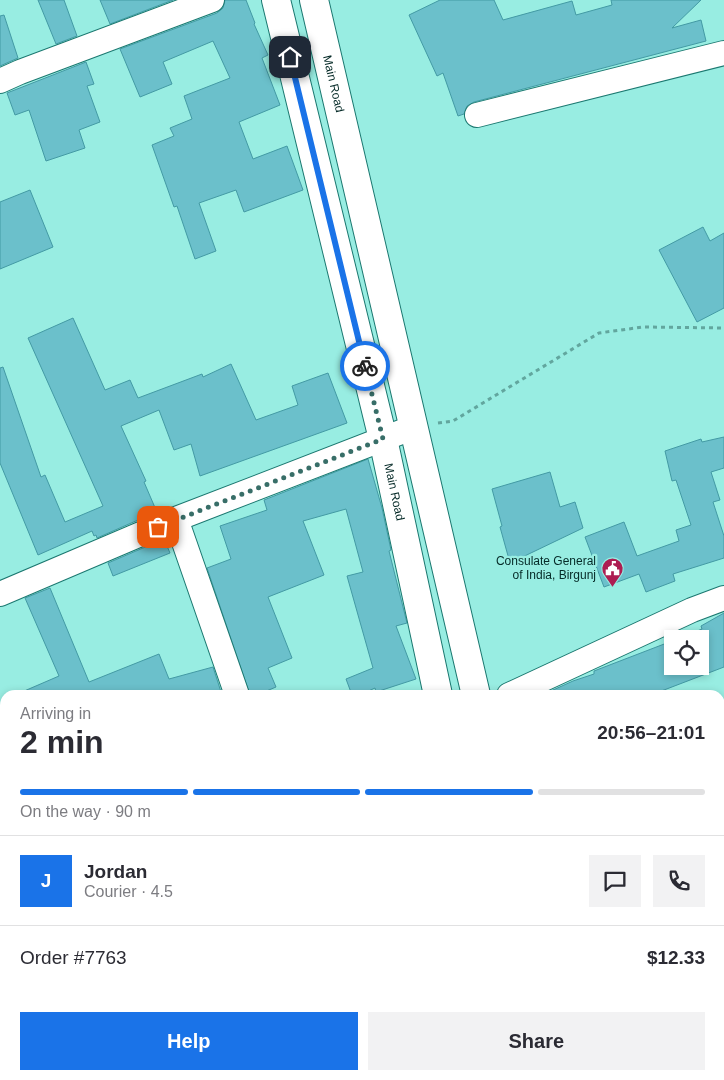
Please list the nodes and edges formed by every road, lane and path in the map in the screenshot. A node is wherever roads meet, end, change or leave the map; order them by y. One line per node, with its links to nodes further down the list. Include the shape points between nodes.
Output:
1 (212, 0): 5 (street)
2 (276, 0): 9 (main road, Main Road)
3 (314, 0): 8 (main road, Main Road)
4 (724, 53): 6 (street)
5 (0, 81)
6 (477, 116)
7 (724, 328): 8 (path, via 643,327 599,332 453,421)
8 (414, 427): 9 (street); 15 (main road, Main Road)
9 (383, 439): 10 (street); 14 (main road, Main Road)
10 (176, 520): 11 (street); 13 (street)
11 (0, 594)
12 (724, 598): 16 (street)
13 (235, 690)
14 (437, 690)
15 (475, 690)
16 (520, 690)

